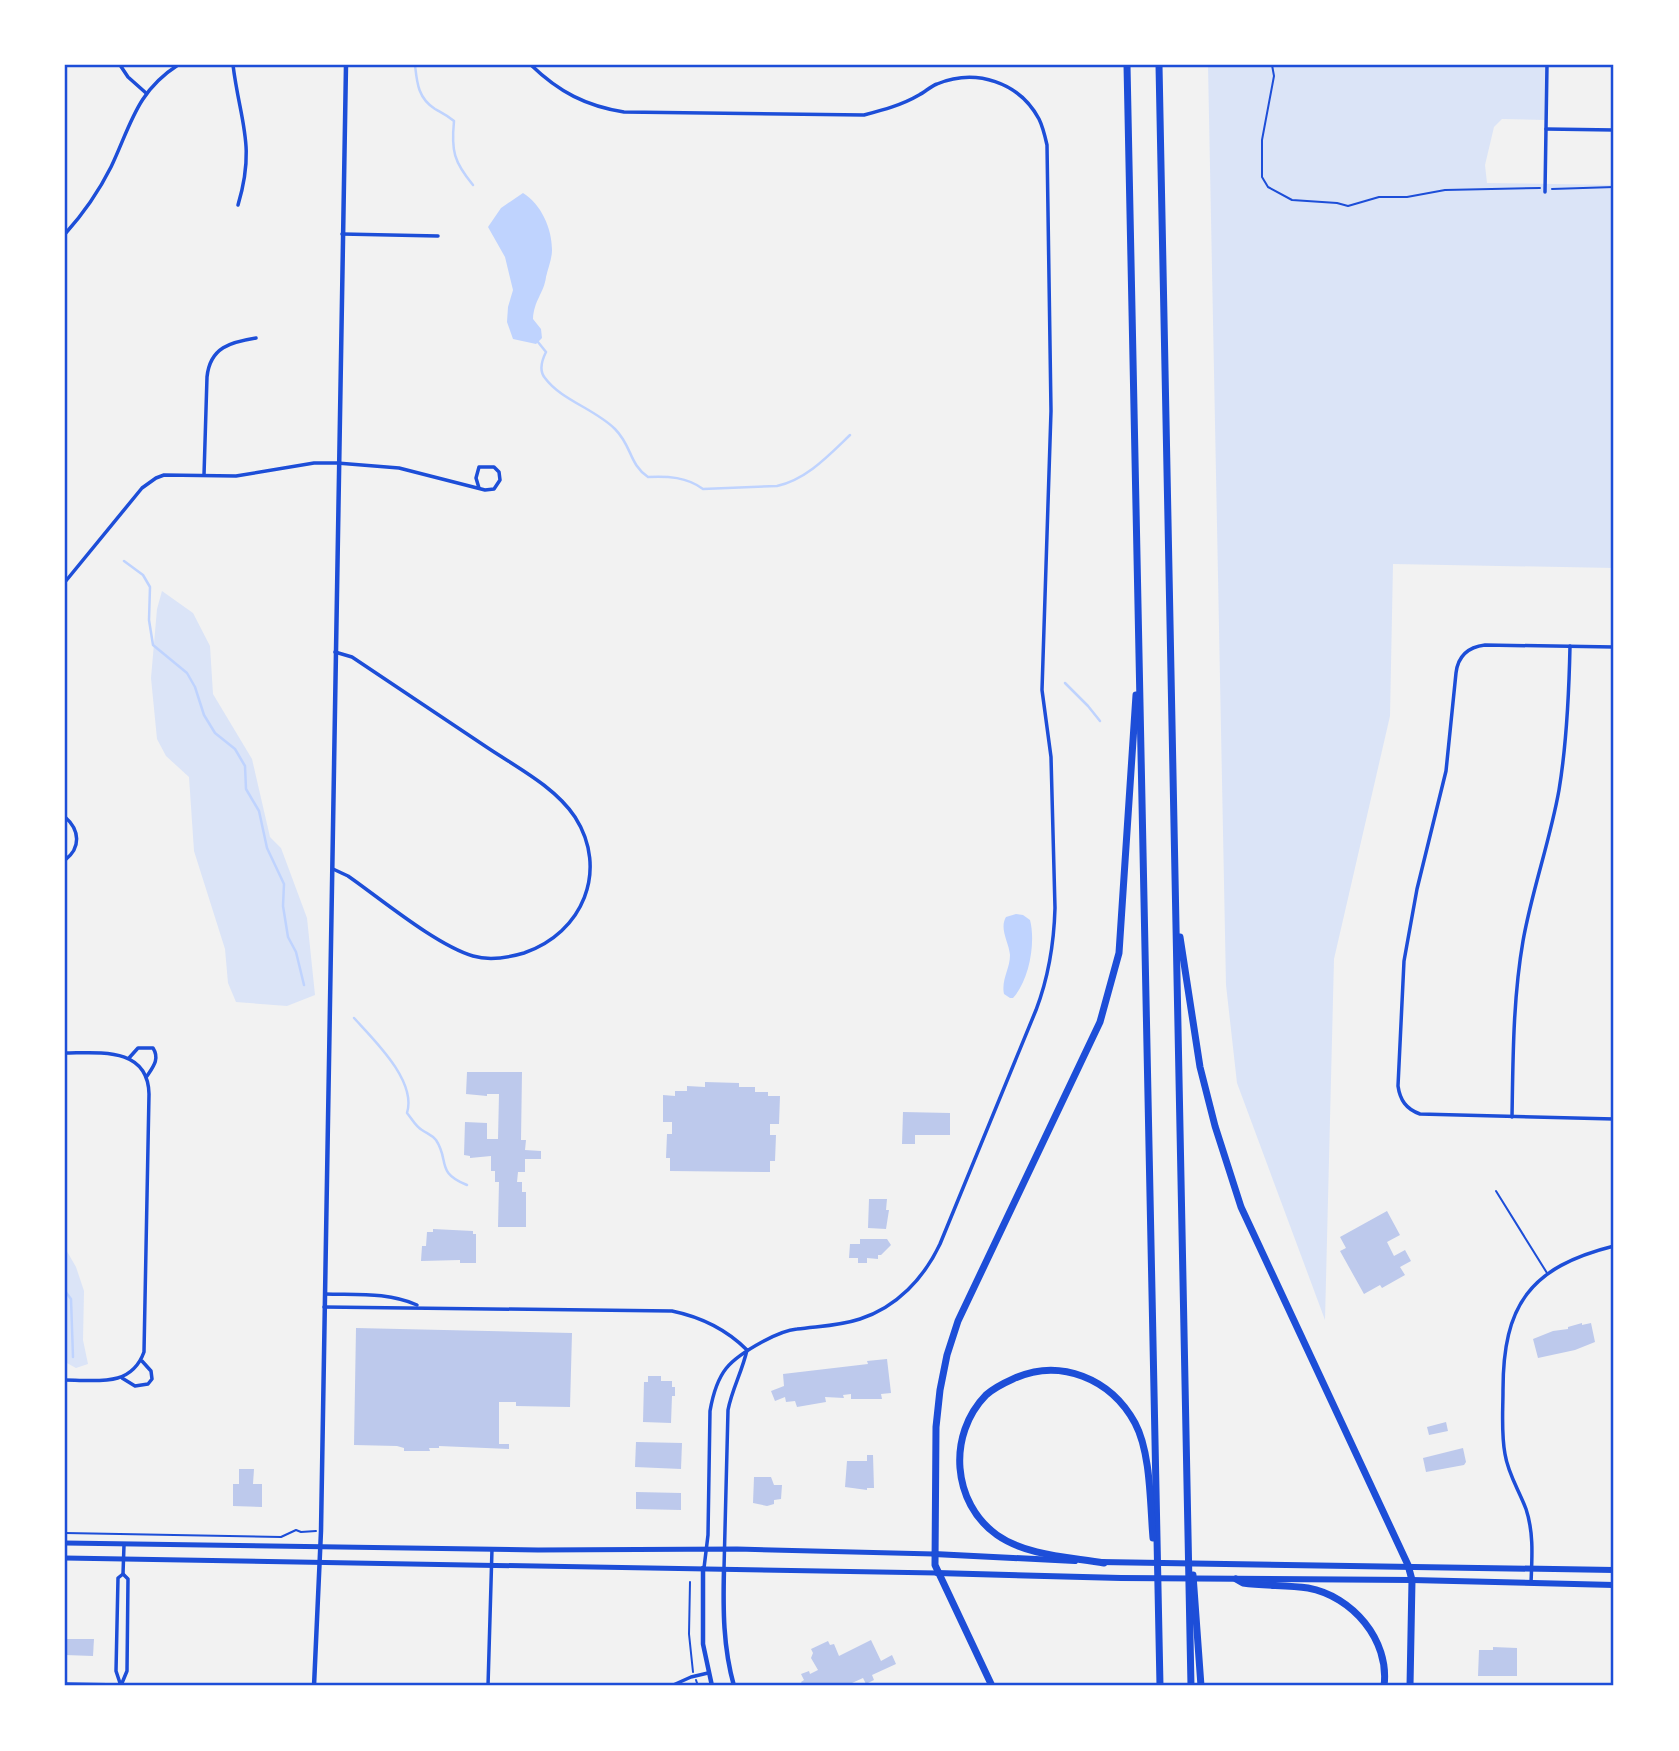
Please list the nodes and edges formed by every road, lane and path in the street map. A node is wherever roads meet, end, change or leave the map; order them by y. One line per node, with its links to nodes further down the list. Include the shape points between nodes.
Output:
1 (120, 65): 10 (street)
2 (178, 65): 10 (street)
3 (233, 65): 15 (street, via 247,148)
4 (346, 65): 17 (street)
5 (531, 65): 43 (street, via 568,96 624,112 863,115 891,107 936,84 962,76 982,77 1013,89 1028,104 1047,145 1051,411 1042,690 1051,757 1054,930 1047,976 927,1268 878,1312 846,1323 785,1331)
6 (1127, 65): 24 (highway)
7 (1159, 65): 31 (highway)
8 (1272, 65): 14 (path, via 1262,177 1268,187 1292,200 1348,206 1379,197 1445,190)
9 (1547, 65): 11 (street)
10 (146, 93): 16 (street, via 99,188)
11 (1546, 129): 12 (street); 14 (street)
12 (1614, 130)
13 (1614, 187): 14 (path)
14 (1545, 190)
15 (238, 205)
16 (65, 234)
17 (342, 234): 18 (street); 20 (street)
18 (438, 236)
19 (256, 338): 21 (street, via 228,343 210,363)
20 (337, 463): 21 (street, via 243,475); 22 (street, via 399,468); 27 (street)
21 (204, 475): 23 (street, via 164,475 147,483)
22 (479, 488): 22 (street, via 475,478 479,467 494,467 500,480 494,489)
23 (65, 582)
24 (1139, 646): 56 (highway, via 1119,953 1100,1022 973,1286 947,1355 936,1427); 71 (highway)
25 (1570, 646): 26 (street); 35 (street, via 1559,791 1518,975); 35 (street, via 1477,646 1460,658 1446,771 1404,961 1398,1086 1406,1107 1420,1114)
26 (1614, 647)
27 (335, 652): 30 (street); 30 (street, via 352,657 561,801 583,830 591,877 583,906 554,938 513,956 485,959 436,938)
28 (65, 817): 29 (street, via 74,826 77,843)
29 (65, 860)
30 (332, 869): 40 (street)
31 (1176, 910): 47 (highway); 62 (highway, via 1200,1067 1241,1207)
32 (65, 1053): 33 (street, via 111,1053)
33 (129, 1058): 34 (street); 34 (street, via 138,1048 153,1048 155,1062)
34 (147, 1076): 44 (street, via 146,1343)
35 (1512, 1117): 36 (street)
36 (1614, 1119)
37 (1496, 1191): 39 (lane)
38 (1614, 1246): 39 (street, via 1580,1256)
39 (1548, 1275): 64 (street, via 1516,1311 1504,1351 1504,1453 1526,1509)
40 (324, 1294): 41 (street, via 388,1296); 42 (street)
41 (419, 1306): 42 (street); 43 (street, via 672,1311 717,1326)
42 (324, 1307): 52 (street)
43 (747, 1350): 54 (street, via 728,1365 712,1403); 55 (street, via 728,1410)
44 (141, 1361): 45 (street); 45 (street, via 151,1371 148,1384 135,1386)
45 (122, 1378): 46 (street)
46 (65, 1380)
47 (1188, 1529): 87 (highway); 88 (highway)
48 (301, 1532): 49 (path, via 281,1536)
49 (65, 1533)
50 (65, 1543): 51 (main road)
51 (124, 1544): 52 (main road); 58 (street)
52 (319, 1546): 53 (main road); 59 (street)
53 (492, 1549): 54 (main road); 61 (street)
54 (706, 1549): 55 (main road); 63 (street)
55 (725, 1549): 56 (main road); 65 (street)
56 (934, 1554): 60 (main road); 67 (highway)
57 (65, 1558): 58 (main road)
58 (124, 1559): 59 (main road); 68 (street)
59 (318, 1562): 61 (main road); 79 (street)
60 (1104, 1563): 62 (main road); 71 (highway, via 1026,1549 998,1535 975,1514 959,1473 962,1444 979,1405 1000,1385 1037,1371 1064,1371 1088,1377 1114,1395 1135,1423 1142,1442)
61 (490, 1564): 63 (main road); 80 (street)
62 (1408, 1565): 64 (main road); 70 (highway)
63 (704, 1568): 65 (main road); 75 (street, via 701,1619)
64 (1532, 1568): 66 (main road); 73 (street)
65 (724, 1569): 67 (main road); 84 (street, via 723,1625)
66 (1614, 1570)
67 (937, 1573): 69 (main road); 85 (highway)
68 (123, 1574): 78 (street, via 128,1579 127,1671); 78 (street, via 118,1578 116,1671)
69 (1233, 1579): 70 (main road); 89 (highway, via 1308,1588 1346,1605 1374,1637)
70 (1412, 1580): 73 (main road); 90 (highway)
71 (1158, 1581): 86 (highway)
72 (690, 1582): 76 (path)
73 (1531, 1583): 74 (main road)
74 (1614, 1585)
75 (708, 1673): 76 (street); 83 (street)
76 (694, 1676): 81 (street); 82 (path)
77 (65, 1684): 78 (street)
78 (121, 1686)
79 (314, 1686)
80 (488, 1686)
81 (671, 1686)
82 (698, 1686)
83 (712, 1686)
84 (734, 1686)
85 (992, 1686)
86 (1160, 1686)
87 (1191, 1686)
88 (1201, 1686)
89 (1384, 1686)
90 (1410, 1686)

